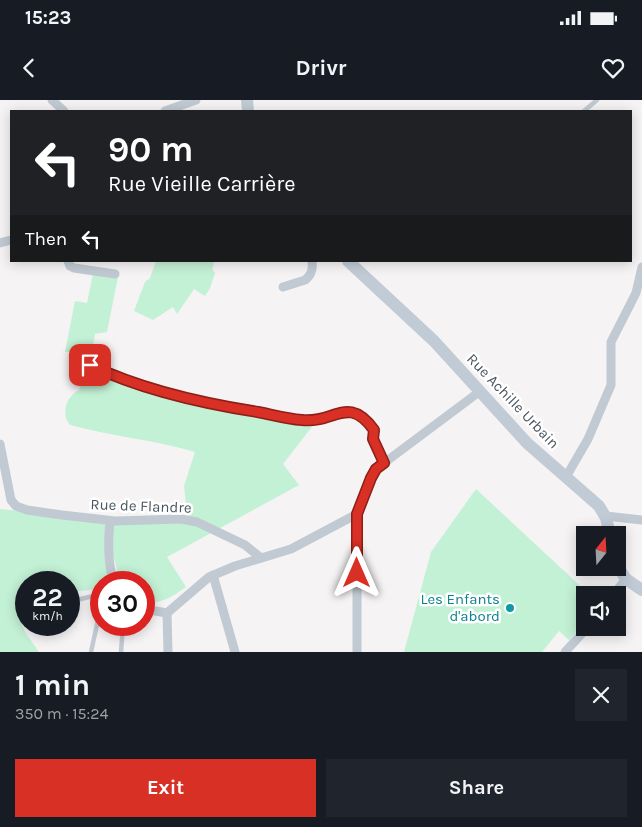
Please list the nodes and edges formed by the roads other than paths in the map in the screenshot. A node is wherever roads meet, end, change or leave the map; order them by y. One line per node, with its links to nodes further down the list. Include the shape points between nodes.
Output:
1 (52, 100): 4 (street)
2 (196, 100): 5 (street)
3 (597, 100): 6 (lane)
4 (63, 110)
5 (168, 110)
6 (585, 110)
7 (68, 262): 11 (street, via 74,268)
8 (312, 262): 12 (street, via 308,277)
9 (349, 262): 14 (street, Rue Achille Urbain, via 440,347)
10 (642, 267): 17 (street, via 636,293 611,342 611,385 588,440)
11 (115, 274)
12 (283, 286)
13 (90, 365): 16 (street, via 120,379 172,395 290,419 309,421 342,411 355,413 363,416 374,430 373,439)
14 (479, 392): 16 (street); 17 (street, Rue Achille Urbain, via 516,432)
15 (0, 444): 21 (street, Rue de Flandre, via 11,500 16,506 34,512)
16 (384, 463): 18 (street, via 371,478)
17 (566, 477): 19 (street, Rue Achille Urbain)
18 (357, 514): 23 (street, via 291,549); 39 (street)
19 (606, 516): 20 (street); 22 (street)
20 (642, 520)
21 (110, 521): 23 (street, Rue de Flandre, via 181,519 197,522 246,545); 24 (street)
22 (608, 526)
23 (261, 558): 25 (street)
24 (111, 571)
25 (213, 575): 31 (street); 38 (street)
26 (624, 576): 27 (street)
27 (626, 579): 28 (street); 29 (street)
28 (620, 586)
29 (642, 590)
30 (155, 611): 31 (street)
31 (167, 613): 37 (street)
32 (95, 636): 35 (lane)
33 (122, 636): 36 (lane)
34 (580, 636): 40 (street)
35 (91, 652)
36 (121, 652)
37 (168, 652)
38 (235, 652)
39 (357, 652)
40 (565, 652)

